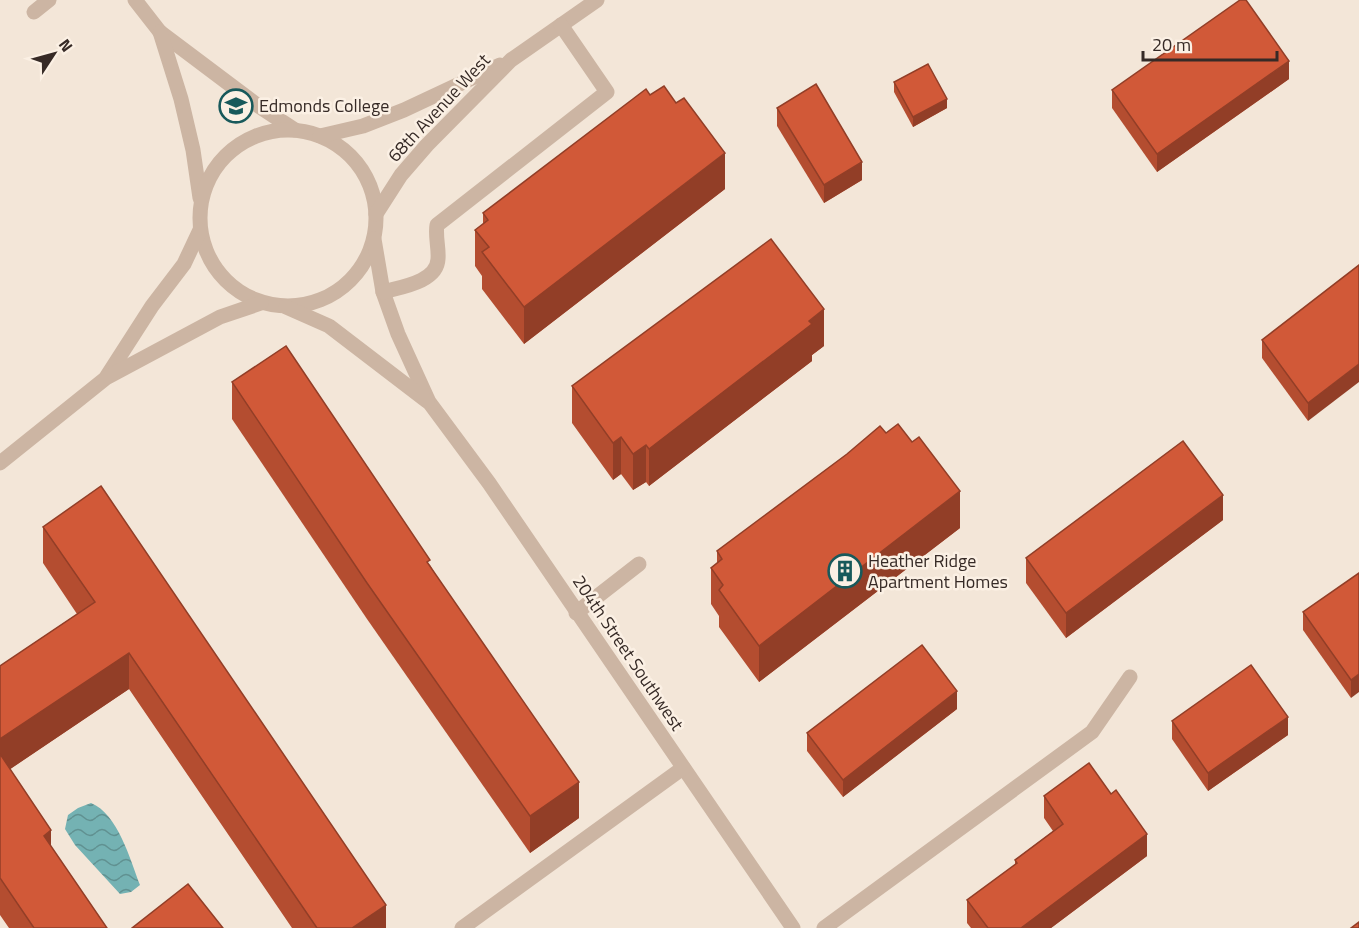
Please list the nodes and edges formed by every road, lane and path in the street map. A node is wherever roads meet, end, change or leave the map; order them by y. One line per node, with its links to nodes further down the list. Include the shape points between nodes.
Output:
1 (49, 0): 4 (street)
2 (135, 0): 6 (street)
3 (597, 0): 5 (street, 68th Avenue West)
4 (34, 12)
5 (561, 25): 7 (street, 68th Avenue West); 14 (street, via 607,93 437,225 437,266 432,274)
6 (160, 32): 8 (street); 10 (street, via 193,150)
7 (511, 60): 9 (street, 68th Avenue West, via 404,110 363,126); 11 (street, 68th Avenue West, via 427,145 401,175)
8 (295, 130): 9 (street); 10 (street, via 269,132 244,141 223,157 208,178)
9 (320, 136): 11 (street, via 342,149 360,167 372,189)
10 (200, 204): 12 (street)
11 (376, 214): 13 (street)
12 (200, 230): 15 (street, via 207,254 220,275 239,292); 17 (street, via 184,264)
13 (374, 239): 14 (street, 204th Street Southwest); 16 (street, via 351,280 332,295 310,304)
14 (384, 292): 18 (street, 204th Street Southwest)
15 (261, 303): 16 (street); 17 (street, via 220,317)
16 (285, 307): 18 (street, 204th Street Southwest, via 329,326)
17 (106, 378): 19 (street)
18 (429, 402): 21 (street, 204th Street Southwest)
19 (0, 463)
20 (639, 564): 21 (street)
21 (576, 613): 23 (street, 204th Street Southwest)
22 (1130, 677): 26 (street, via 1092,732)
23 (682, 768): 24 (street); 25 (street, 204th Street Southwest)
24 (462, 928)
25 (793, 928)
26 (824, 928)

